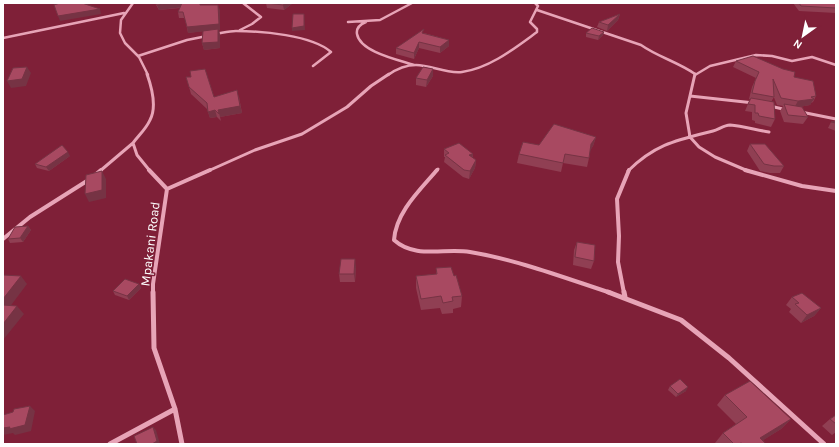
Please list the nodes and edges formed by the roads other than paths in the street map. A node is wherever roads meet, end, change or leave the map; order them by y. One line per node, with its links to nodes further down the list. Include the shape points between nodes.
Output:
1 (133, 3): 6 (street)
2 (243, 3): 9 (street, via 261,17)
3 (412, 3): 8 (street, via 386,18)
4 (535, 3): 5 (street, via 538,6)
5 (537, 10): 14 (street, via 530,20 537,30 534,36 506,54 472,70 452,72); 15 (street, via 641,45)
6 (124, 13): 10 (street); 11 (street, via 120,33)
7 (348, 22): 8 (street)
8 (366, 22): 14 (street, via 357,30 357,35 364,46)
9 (236, 31): 11 (street, via 194,38); 13 (street, via 304,39 330,49 329,55)
10 (3, 38)
11 (138, 56): 24 (street, via 149,78 153,112 150,121)
12 (836, 65): 15 (street, via 812,57 792,61 772,56 748,55 710,66)
13 (313, 66)
14 (416, 66): 26 (street, via 396,70 380,79 347,107 302,134 255,150)
15 (695, 74): 16 (street)
16 (690, 96): 17 (street); 23 (street, via 686,113)
17 (760, 104)
18 (766, 106): 19 (street)
19 (793, 111)
20 (799, 112): 21 (street)
21 (836, 119)
22 (768, 132): 23 (street, via 728,125)
23 (689, 136): 27 (street, via 698,147 737,167 800,187); 29 (street, via 653,150 639,160 628,171 622,184 617,199 618,262)
24 (133, 143): 26 (street, Mpakani Road, via 137,157); 28 (street, via 95,175 30,217)
25 (438, 170): 29 (street, via 408,205 398,222 393,235 394,240 402,246 415,251 469,252 531,267)
26 (167, 189): 30 (street, Mpakani Road, via 153,284 154,348)
27 (836, 191)
28 (3, 239)
29 (624, 297): 33 (street, via 681,320 729,358)
30 (175, 409): 31 (street); 32 (street, Mpakani Road)
31 (110, 444)
32 (182, 444)
33 (824, 444)

